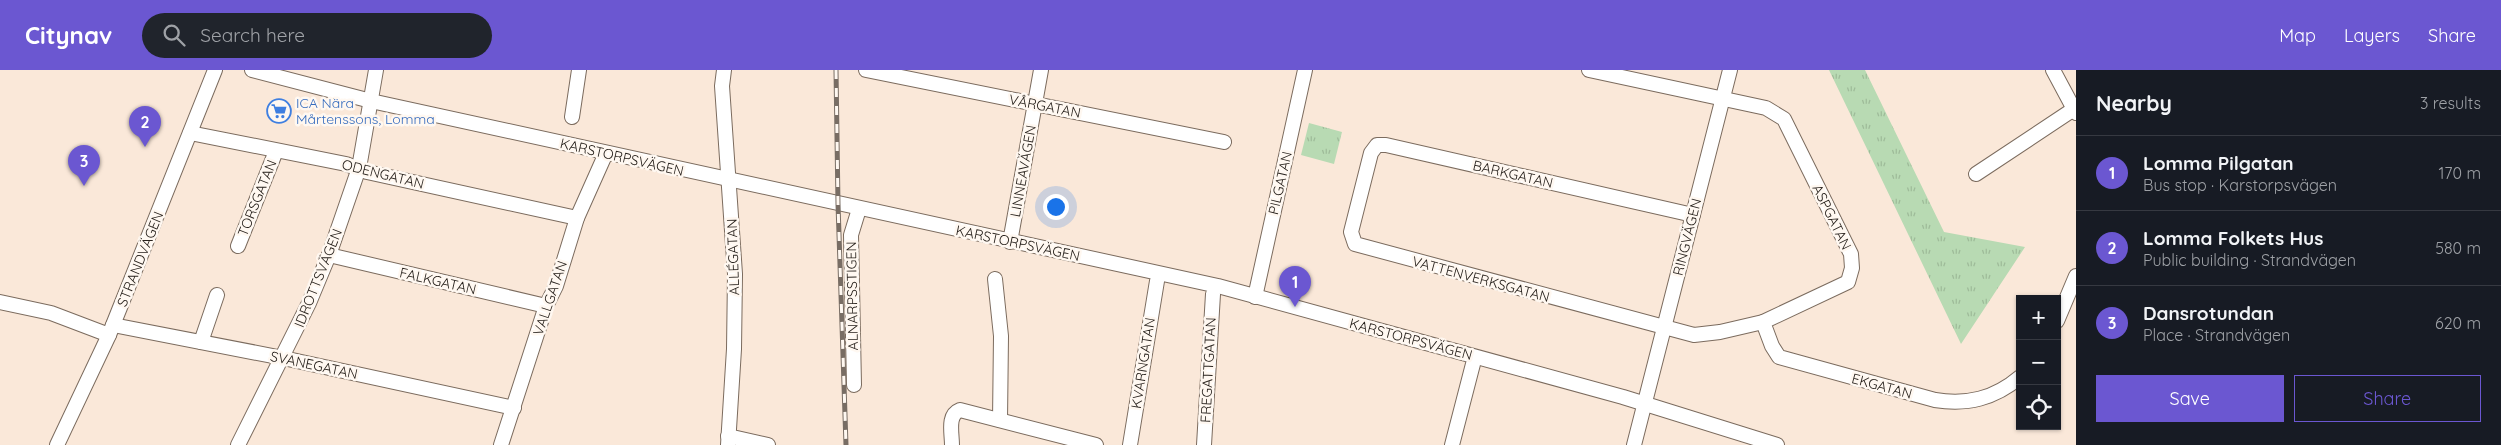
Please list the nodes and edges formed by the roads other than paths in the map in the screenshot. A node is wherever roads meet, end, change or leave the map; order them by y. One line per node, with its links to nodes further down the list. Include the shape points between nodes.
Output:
1 (215, 70): 17 (street, STRANDVÄGEN)
2 (252, 70): 13 (street, KARSTORPSVÄGEN)
3 (376, 70): 13 (street, IDROTTSVÄGEN)
4 (579, 70): 16 (street)
5 (724, 70): 23 (street, ALLÉGATAN, via 722,86)
6 (866, 70): 14 (street, VÅRGATAN)
7 (1042, 70): 14 (street, LINNEAVÄGEN)
8 (1305, 70): 36 (street, PILGATAN)
9 (1589, 70): 12 (street)
10 (1730, 70): 12 (street, RINGVÄGEN)
11 (2053, 70): 15 (street)
12 (1722, 99): 26 (street, RINGVÄGEN); 40 (street, ASPGATAN, via 1766,108 1784,119 1851,254 1848,282)
13 (371, 101): 20 (street, KARSTORPSVÄGEN); 21 (street, IDROTTSVÄGEN)
14 (1035, 104): 18 (street, VÅRGATAN); 28 (street, LINNEAVÄGEN)
15 (2075, 111): 22 (street)
16 (572, 117)
17 (190, 133): 19 (street, ODENGATAN); 42 (street, STRANDVÄGEN)
18 (1224, 142)
19 (276, 151): 21 (street, ODENGATAN); 29 (street, TORSGATAN)
20 (606, 153): 23 (street, KARSTORPSVÄGEN); 27 (street, VALLGATAN)
21 (359, 168): 27 (street, ODENGATAN); 30 (street, IDROTTSVÄGEN)
22 (1976, 174)
23 (729, 180): 25 (street, KARSTORPSVÄGEN); 52 (street, ALLÉGATAN, via 735,274)
24 (1363, 188): 26 (street, BARKGATAN, via 1371,153 1376,145 1386,145); 41 (street, VATTENVERKSGATAN, via 1351,232 1355,244)
25 (859, 209): 28 (street, KARSTORPSVÄGEN); 47 (street, ALNARPSSTIGEN, via 851,235)
26 (1693, 215): 41 (street, RINGVÄGEN)
27 (577, 218): 38 (street, VALLGATAN, via 556,286)
28 (1010, 242): 36 (street, KARSTORPSVÄGEN)
29 (238, 246)
30 (329, 256): 38 (street, FALKGATAN); 44 (street, IDROTTSVÄGEN)
31 (2076, 276): 39 (street)
32 (995, 279): 50 (street, via 1001,336)
33 (1157, 281): 59 (street, KVARNGATAN)
34 (1213, 294): 60 (street, FREGATTGATAN)
35 (217, 295): 43 (street)
36 (1255, 297): 48 (street, KARSTORPSVÄGEN)
37 (0, 302): 42 (street, SVANEGATAN)
38 (546, 306): 49 (street, VALLGATAN)
39 (2061, 312)
40 (1763, 322): 41 (street, ASPGATAN, via 1694,335); 46 (street, EKGATAN, via 1779,357 1935,400 1971,402 1997,393)
41 (1664, 327): 48 (street, RINGVÄGEN)
42 (111, 330): 43 (street, SVANEGATAN); 53 (street, STRANDVÄGEN)
43 (201, 342): 44 (street, SVANEGATAN)
44 (282, 358): 49 (street, SVANEGATAN); 54 (street, IDROTTSVÄGEN)
45 (1473, 364): 61 (street)
46 (2016, 381)
47 (854, 385)
48 (1644, 404): 62 (street, RINGVÄGEN); 63 (street, KARSTORPSVÄGEN)
49 (514, 408): 55 (street, VALLGATAN)
50 (1000, 420): 51 (street); 57 (street, via 965,410 956,411 951,421)
51 (1046, 439): 58 (street)
52 (728, 440): 56 (street)
53 (57, 445)
54 (238, 445)
55 (501, 445)
56 (768, 445)
57 (952, 445)
58 (1096, 445)
59 (1130, 445)
60 (1204, 445)
61 (1452, 445)
62 (1634, 445)
63 (1777, 445)

